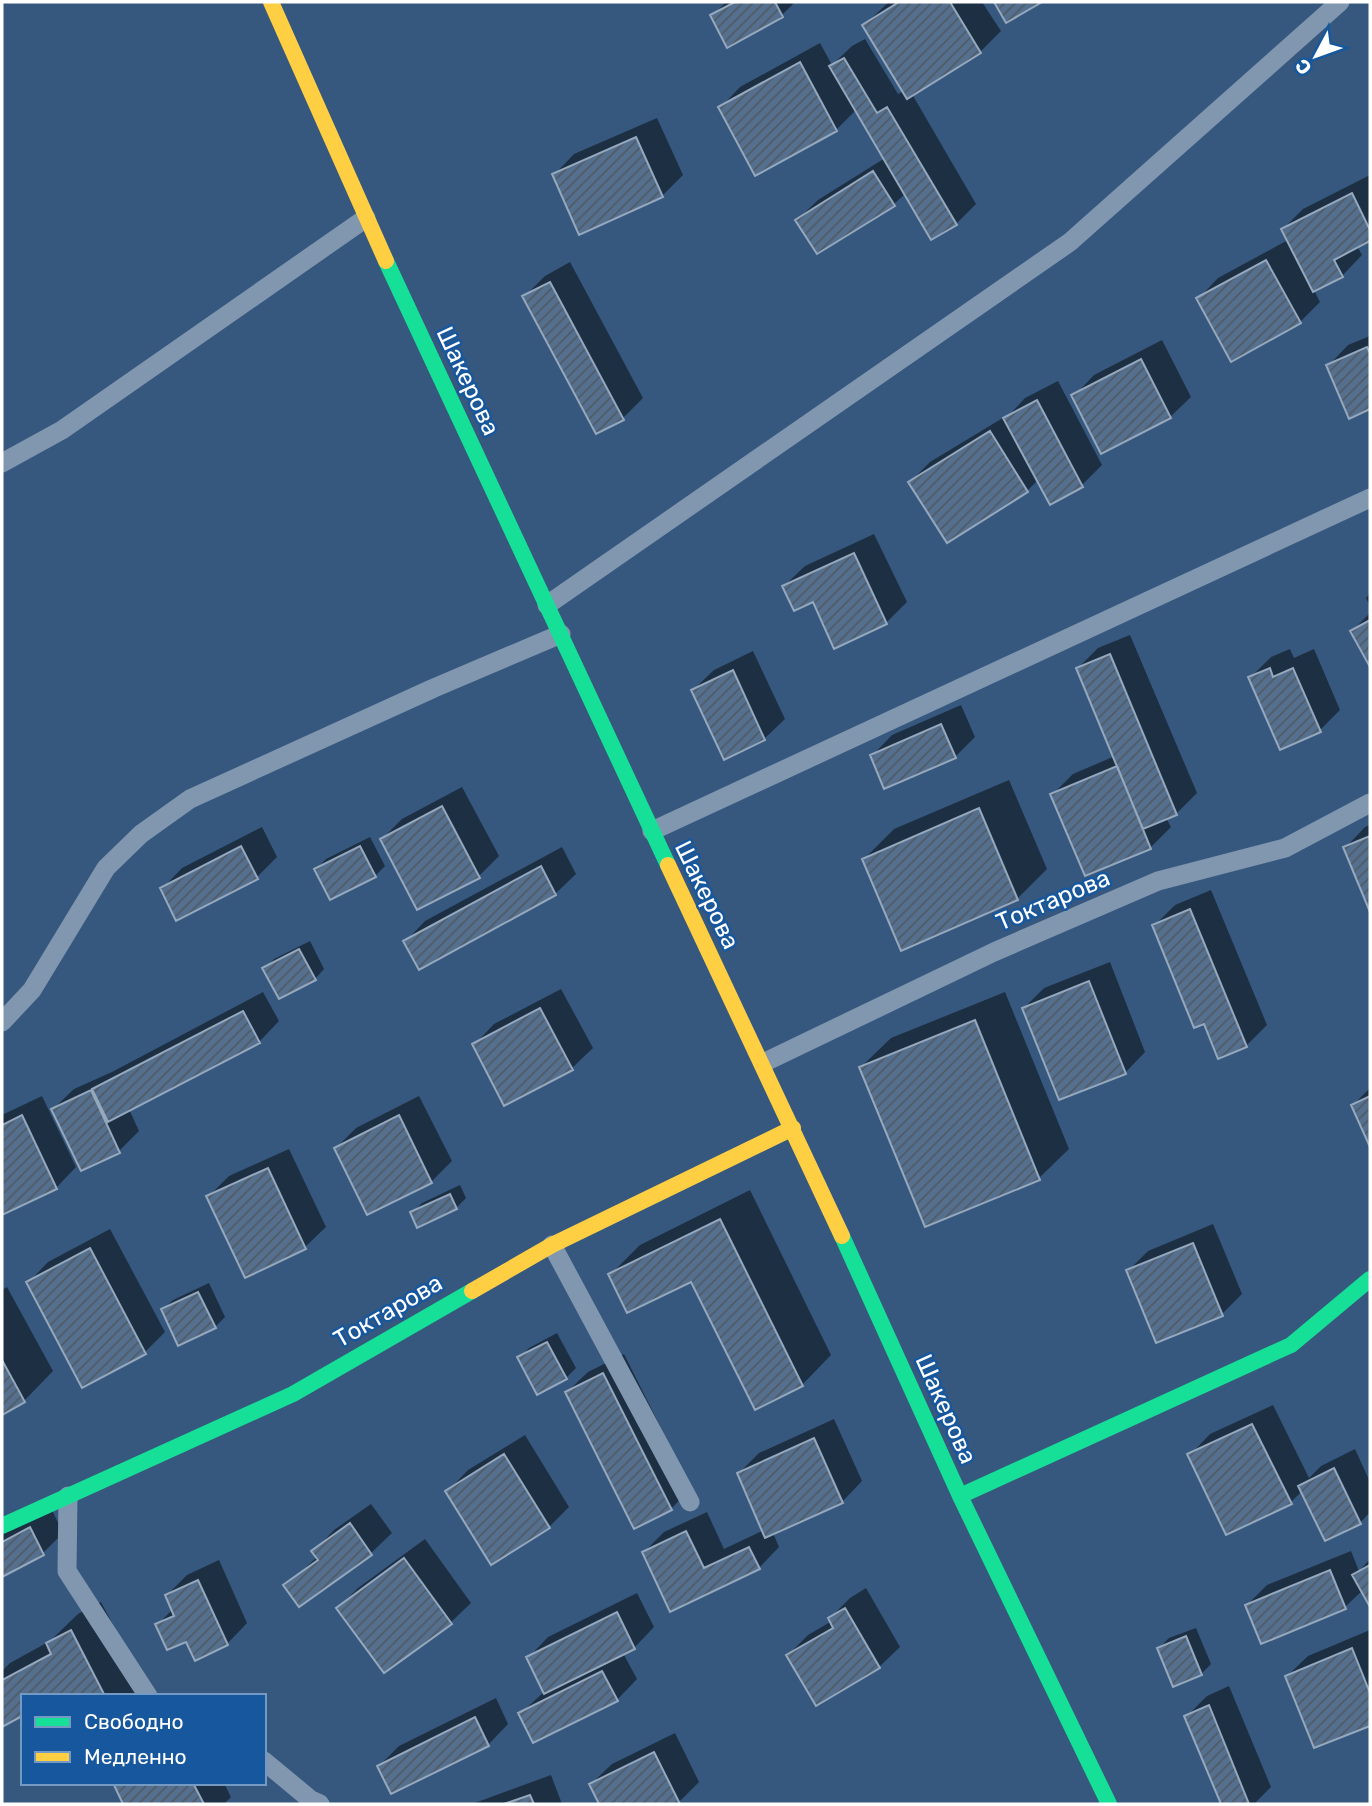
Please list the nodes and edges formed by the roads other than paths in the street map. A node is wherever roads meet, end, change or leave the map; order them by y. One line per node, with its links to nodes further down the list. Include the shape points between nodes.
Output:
1 (271, 2): 3 (street, Шакерова)
2 (1340, 2): 6 (lane, via 1070,242)
3 (366, 218): 4 (lane, via 62,430); 6 (street, Шакерова)
4 (2, 463)
5 (1370, 498): 9 (lane)
6 (547, 605): 7 (street, Шакерова)
7 (561, 634): 9 (street, Шакерова); 10 (lane, via 190,799 141,834 106,868 32,990)
8 (1370, 803): 11 (lane, Токтарова, via 1285,848 1158,881 994,952)
9 (652, 831): 11 (street, Шакерова)
10 (2, 1022)
11 (763, 1063): 12 (street, Шакерова)
12 (793, 1128): 13 (street, Токтарова); 16 (street, Шакерова)
13 (552, 1245): 15 (street, Токтарова, via 293,1394); 17 (lane)
14 (1370, 1279): 16 (street, via 1291,1345)
15 (68, 1496): 18 (street, Токтарова); 19 (lane, via 67,1571)
16 (960, 1496): 22 (street, Шакерова)
17 (690, 1502)
18 (2, 1526)
19 (147, 1694)
20 (266, 1763): 21 (lane)
21 (320, 1804)
22 (1109, 1804)

